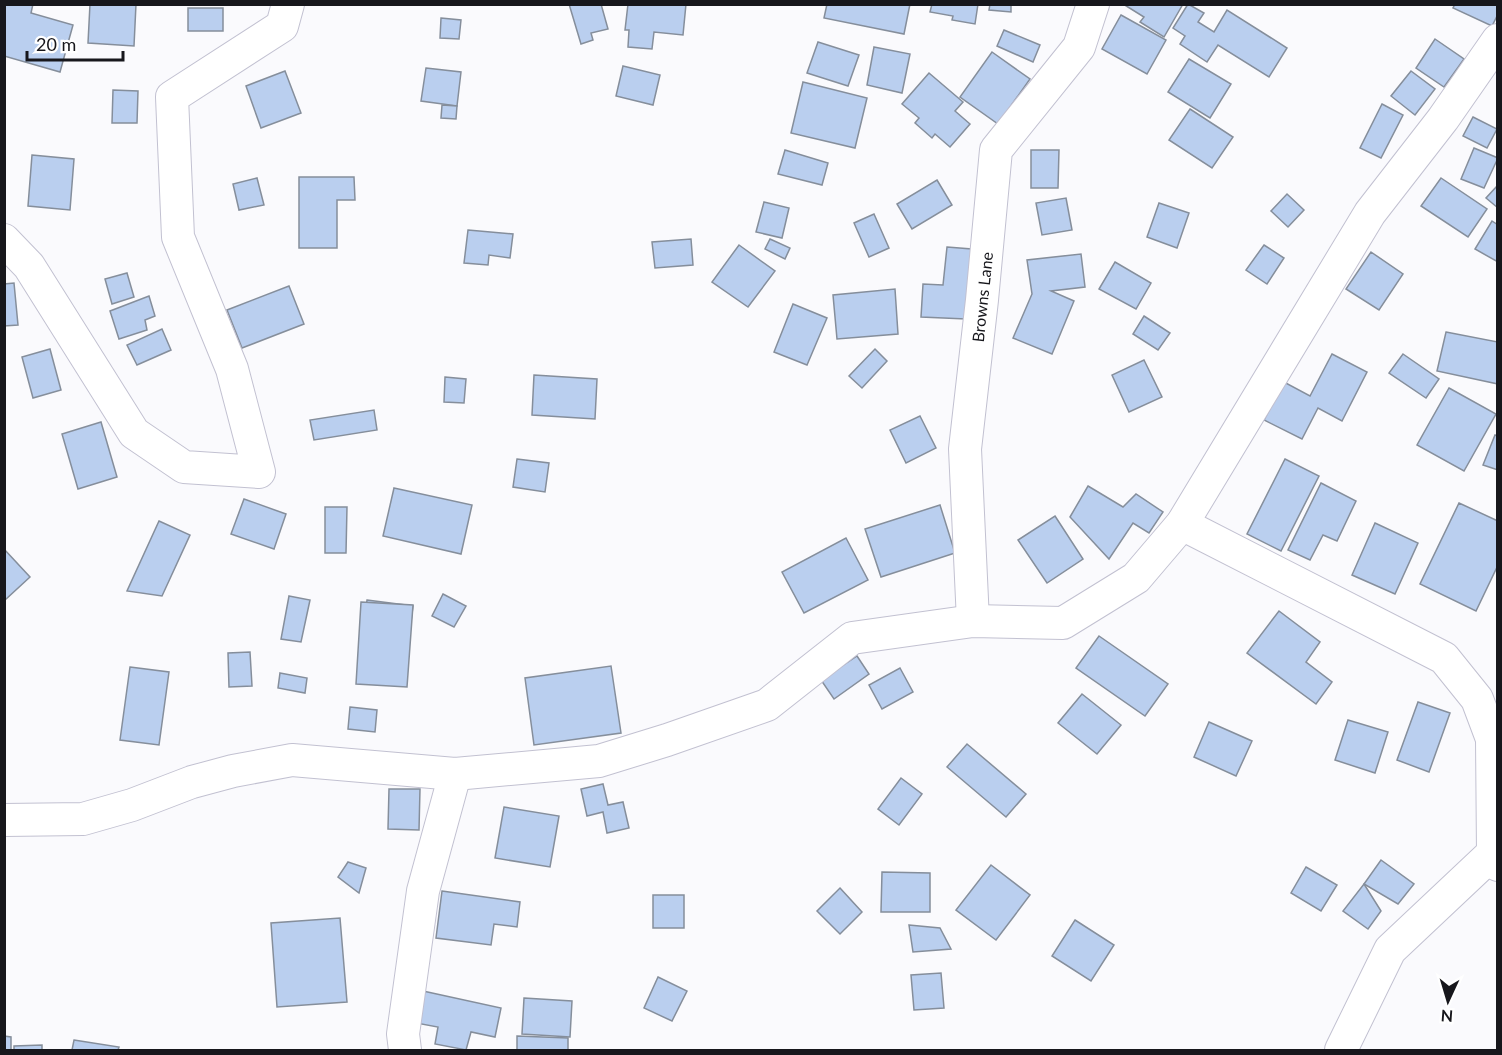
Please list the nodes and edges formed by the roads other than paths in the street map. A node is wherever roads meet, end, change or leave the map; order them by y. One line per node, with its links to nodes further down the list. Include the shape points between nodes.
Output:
1 (288, 4): 4 (street, via 282,26 172,97 178,237 232,369 259,472 184,467 134,433 29,266)
2 (1093, 4): 6 (street, Browns Lane, via 1079,47 996,150 965,449)
3 (1497, 40): 5 (street, via 1443,119 1370,213)
4 (4, 240)
5 (1182, 524): 6 (street, via 1136,579 1063,624); 9 (street, via 1444,658 1477,699 1492,739)
6 (973, 621): 7 (street, via 852,638 767,705 599,761)
7 (455, 774): 8 (street, via 292,760 192,782 83,819); 10 (street, via 423,891 403,1034)
8 (4, 820)
9 (1495, 859): 11 (street, via 1390,950)
10 (405, 1050)
11 (1341, 1050)

